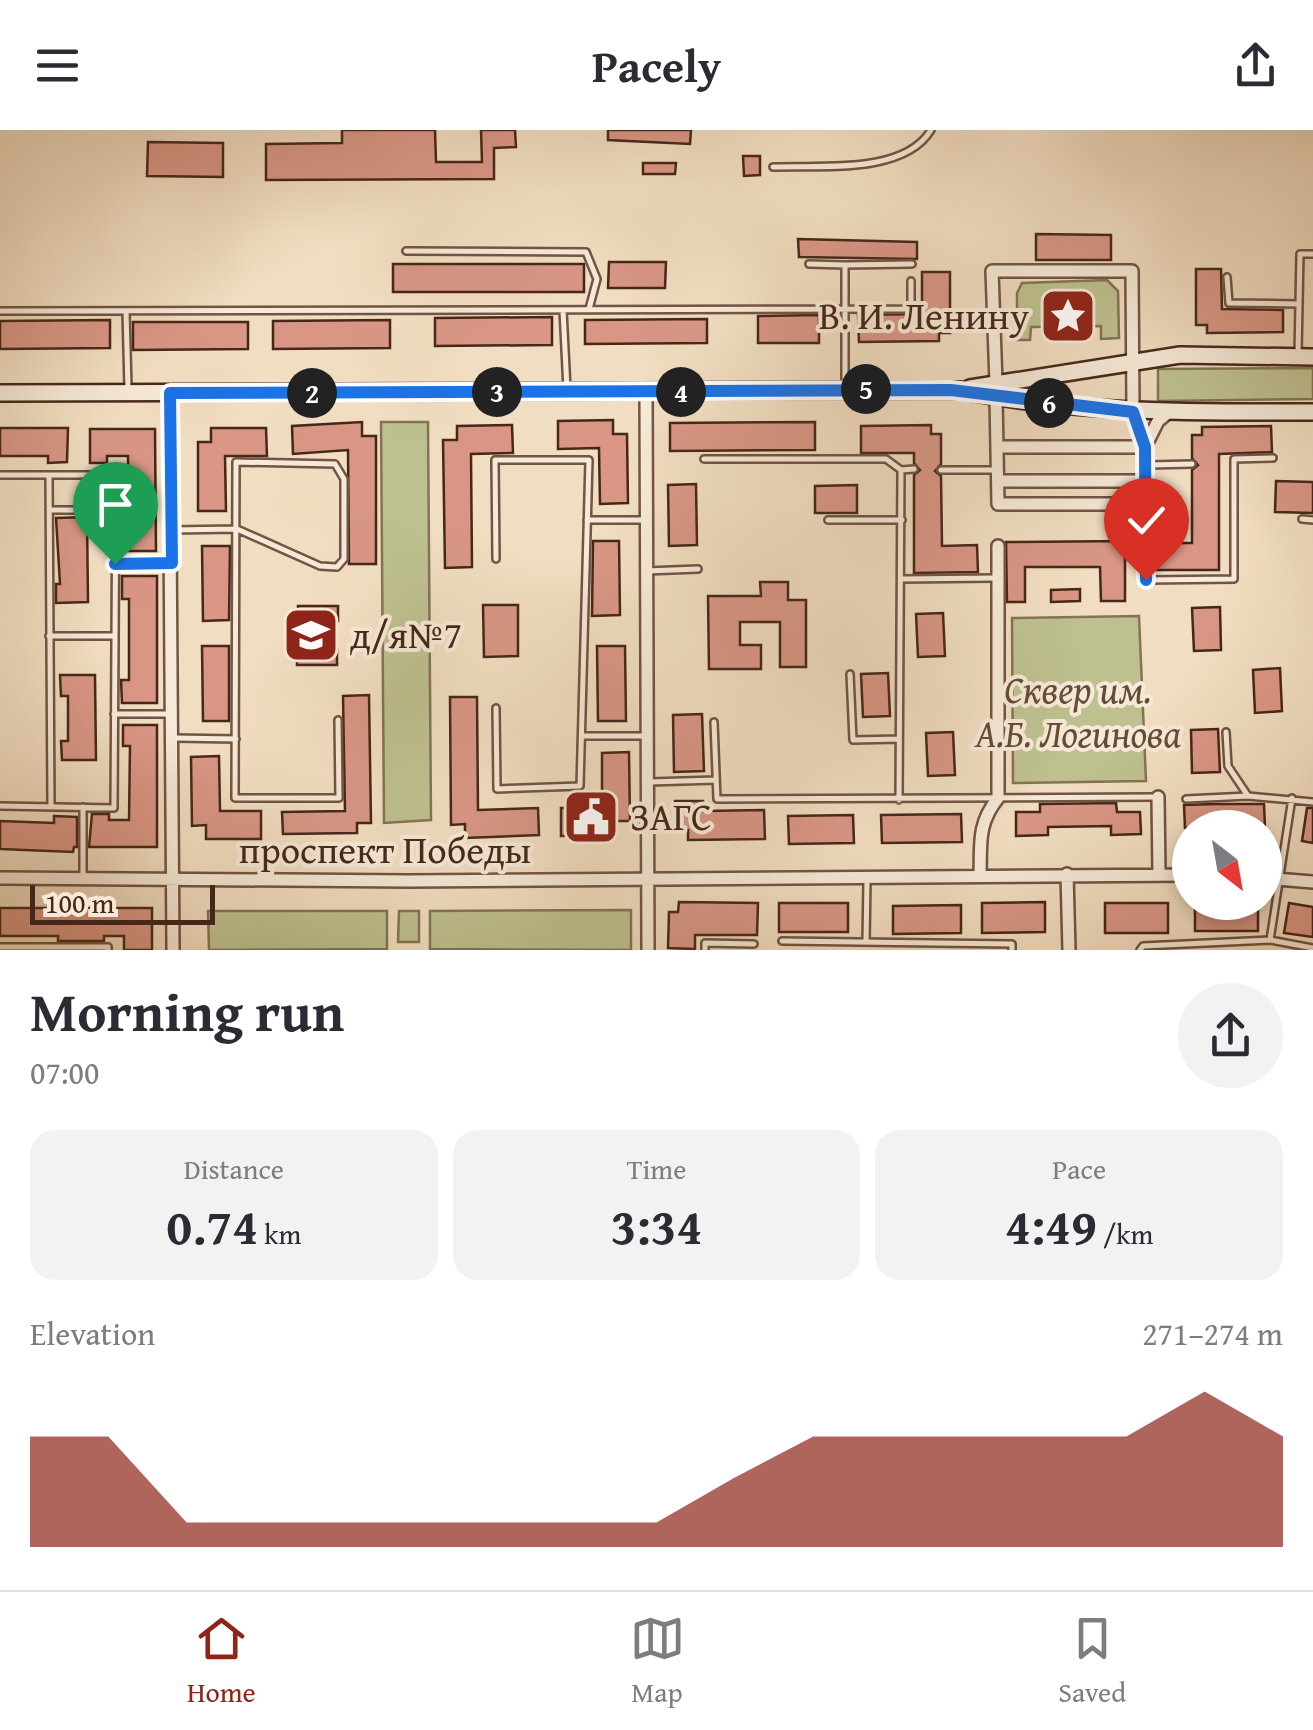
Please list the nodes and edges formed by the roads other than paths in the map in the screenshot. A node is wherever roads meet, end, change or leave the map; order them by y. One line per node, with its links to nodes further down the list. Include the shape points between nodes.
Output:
1 (931, 130): 2 (lane, via 922,146 892,160)
2 (773, 168)
3 (406, 251): 12 (lane, via 586,252 597,279)
4 (1313, 254): 10 (lane, via 1300,254)
5 (809, 264): 7 (lane)
6 (912, 264): 7 (lane)
7 (845, 265): 11 (lane)
8 (1228, 277): 10 (lane, via 1229,303)
9 (911, 282): 11 (lane, via 911,309)
10 (1298, 304): 16 (lane)
11 (846, 308): 12 (lane); 18 (lane)
12 (589, 309): 13 (lane)
13 (563, 310): 15 (lane); 20 (lane)
14 (0, 311): 15 (lane)
15 (126, 311): 24 (lane)
16 (1305, 357): 17 (street, via 1180,355)
17 (1133, 362): 19 (street); 19 (street, via 1132,271 992,271); 25 (street)
18 (845, 389): 19 (street); 21 (street)
19 (996, 390): 25 (street); 29 (street)
20 (567, 392): 21 (street); 23 (street)
21 (646, 392): 46 (street)
22 (0, 393): 24 (street)
23 (170, 393): 24 (street); 51 (street)
24 (128, 394)
25 (1133, 412): 26 (street); 28 (street)
26 (1169, 412): 27 (street); 28 (street)
27 (1313, 412)
28 (1145, 447): 29 (street); 33 (street)
29 (998, 448): 39 (street)
30 (1273, 458): 41 (lane, via 1234,459 1234,578 1146,580)
31 (704, 459): 34 (lane, via 886,459)
32 (1192, 464): 33 (lane)
33 (1145, 465): 40 (street)
34 (901, 470): 35 (lane); 48 (lane)
35 (914, 470)
36 (941, 470): 39 (lane)
37 (0, 474): 38 (lane)
38 (49, 475): 42 (lane); 43 (lane, via 116,475)
39 (998, 475): 40 (street); 41 (street, via 998,504)
40 (1145, 481): 41 (street)
41 (1145, 504)
42 (49, 510): 43 (lane); 60 (lane)
43 (116, 510): 55 (lane)
44 (1302, 519): 49 (lane)
45 (588, 520): 46 (lane); 53 (lane, via 589,460 496,460); 69 (lane)
46 (646, 520): 57 (street)
47 (828, 520): 48 (lane)
48 (902, 520): 59 (lane)
49 (1313, 520)
50 (237, 529): 50 (lane, via 236,462 339,468 344,559 336,567); 51 (lane); 72 (lane)
51 (172, 530): 54 (street)
52 (998, 546): 58 (street)
53 (496, 559)
54 (172, 563): 55 (lane); 65 (street)
55 (115, 564): 61 (lane)
56 (698, 569): 57 (lane)
57 (646, 571): 70 (street)
58 (998, 578): 59 (lane); 78 (street)
59 (902, 579): 73 (lane)
60 (49, 636): 61 (lane); 84 (lane)
61 (115, 636): 64 (lane)
62 (850, 674): 73 (lane, via 853,740)
63 (496, 708): 69 (lane, via 497,790 580,786)
64 (114, 714): 65 (lane); 85 (lane, via 114,808)
65 (173, 714): 71 (street)
66 (338, 720): 72 (lane, via 339,798 235,798)
67 (714, 722): 74 (lane)
68 (1226, 732): 77 (lane, via 1228,766)
69 (582, 736): 70 (lane)
70 (648, 736): 75 (street)
71 (173, 738): 72 (lane); 95 (street)
72 (236, 739)
73 (899, 739): 81 (lane)
74 (716, 780): 75 (lane); 81 (lane, via 717,799)
75 (648, 782): 93 (street)
76 (1158, 796): 78 (lane); 88 (street)
77 (1248, 796): 79 (lane); 80 (lane)
78 (998, 798): 81 (lane); 90 (street, via 984,815)
79 (1186, 798)
80 (1292, 798): 82 (lane); 86 (lane)
81 (899, 800)
82 (1313, 802)
83 (0, 806): 84 (lane)
84 (50, 807): 85 (lane)
85 (83, 807): 94 (lane)
86 (1282, 836)
87 (1068, 874): 88 (street, проспект Победы); 90 (street, проспект Победы); 111 (street)
88 (1159, 874): 89 (street, проспект Победы)
89 (1172, 875)
90 (980, 876): 91 (street, проспект Победы)
91 (868, 877): 93 (street, проспект Победы); 101 (lane)
92 (0, 878): 94 (street, проспект Победы)
93 (648, 878): 95 (street, проспект Победы); 108 (street)
94 (84, 879): 95 (street, проспект Победы)
95 (173, 879): 107 (street)
96 (1282, 879): 97 (street)
97 (1313, 882)
98 (1270, 920): 100 (lane)
99 (782, 940): 101 (lane)
100 (1270, 940): 105 (lane); 112 (lane)
101 (866, 942): 103 (lane)
102 (754, 944): 109 (lane, via 705,943)
103 (910, 946): 110 (lane, via 1012,944)
104 (0, 947): 106 (lane)
105 (1313, 948)
106 (108, 950)
107 (173, 950)
108 (648, 950)
109 (706, 950)
110 (1012, 950)
111 (1068, 950)
112 (1140, 950)

